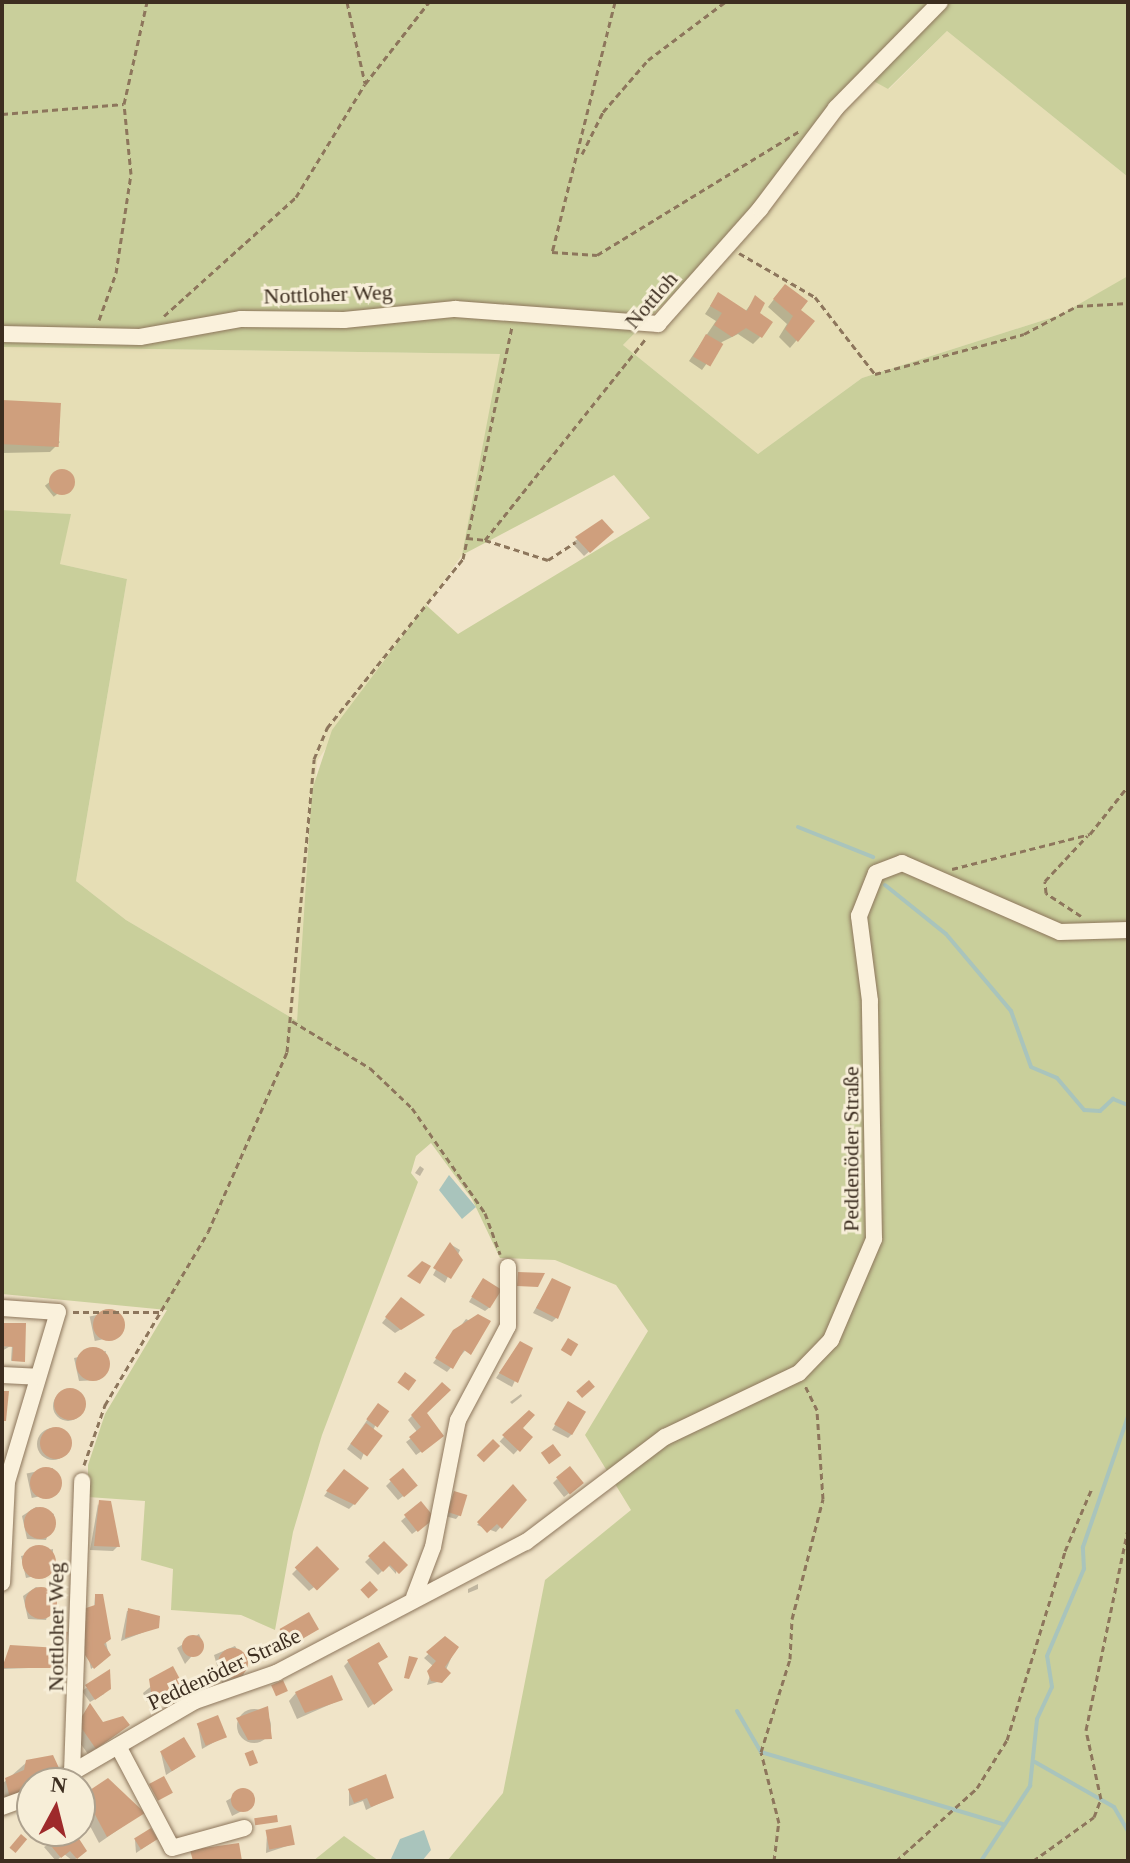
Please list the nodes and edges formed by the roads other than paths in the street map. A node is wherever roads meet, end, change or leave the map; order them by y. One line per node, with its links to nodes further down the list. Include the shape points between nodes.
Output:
1 (940, 2): 2 (street, Nottloh, via 864,78)
2 (658, 324): 3 (street, Nottloher Weg, via 515,311 241,319 140,337)
3 (2, 334)
4 (1128, 930): 11 (street, Peddenöder Straße, via 1060,932 1019,920 929,874 887,865 876,873 859,916 870,1001 874,1239 831,1340 799,1373 665,1437 548,1529)
5 (508, 1267): 11 (street, via 508,1326 458,1420 433,1547)
6 (2, 1308): 8 (street, via 58,1312)
7 (2, 1375): 8 (street)
8 (37, 1377): 10 (street, via 7,1482)
9 (82, 1481): 13 (street, Nottloher Weg)
10 (2, 1583)
11 (414, 1597): 12 (street, Peddenöder Straße, via 276,1673 195,1701)
12 (118, 1746): 14 (street, Peddenöder Straße); 15 (street, via 172,1848)
13 (72, 1767)
14 (82, 1767)
15 (244, 1828)

